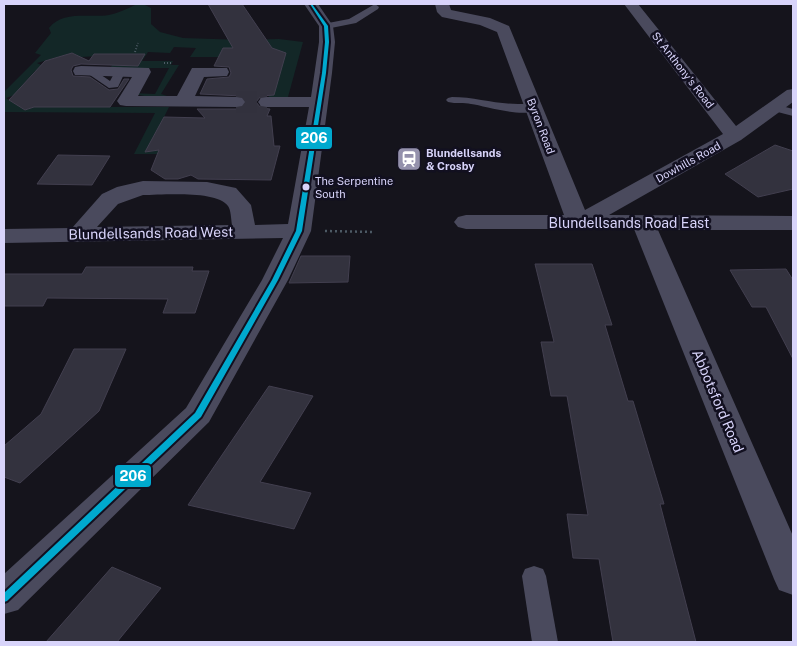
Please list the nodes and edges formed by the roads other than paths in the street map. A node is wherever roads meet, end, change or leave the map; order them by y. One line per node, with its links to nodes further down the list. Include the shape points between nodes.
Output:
1 (310, 4): 5 (street)
2 (442, 4): 13 (street, Byron Road, via 444,12 452,17 492,23 504,29)
3 (632, 4): 16 (street, St Anthony's Road)
4 (375, 7): 5 (lane, via 356,21)
5 (326, 26): 15 (street, via 327,42)
6 (86, 71): 10 (street, via 143,72 126,100)
7 (221, 72): 10 (street, via 198,72)
8 (793, 94): 14 (street, Dowhills Road)
9 (452, 100): 13 (lane, via 471,100 502,108)
10 (184, 101): 11 (street)
11 (236, 102)
12 (267, 102): 15 (street)
13 (534, 108): 18 (street, Byron Road)
14 (784, 110): 16 (street, Dowhills Road)
15 (317, 114): 21 (street)
16 (734, 136): 18 (street, Dowhills Road)
17 (466, 222): 18 (street, Blundellsands Road East)
18 (578, 223): 19 (street, Blundellsands Road East)
19 (643, 223): 20 (street, Blundellsands Road East); 26 (street, Abbotsford Road)
20 (793, 223)
21 (299, 230): 22 (street, Blundellsands Road West); 27 (street, via 275,280 198,415)
22 (245, 232): 23 (street, Blundellsands Road West); 23 (street, via 240,204 228,194 207,189 143,188 110,199)
23 (78, 235): 24 (street, Blundellsands Road West)
24 (4, 236)
25 (534, 576): 28 (lane)
26 (793, 579)
27 (4, 598)
28 (545, 642)

